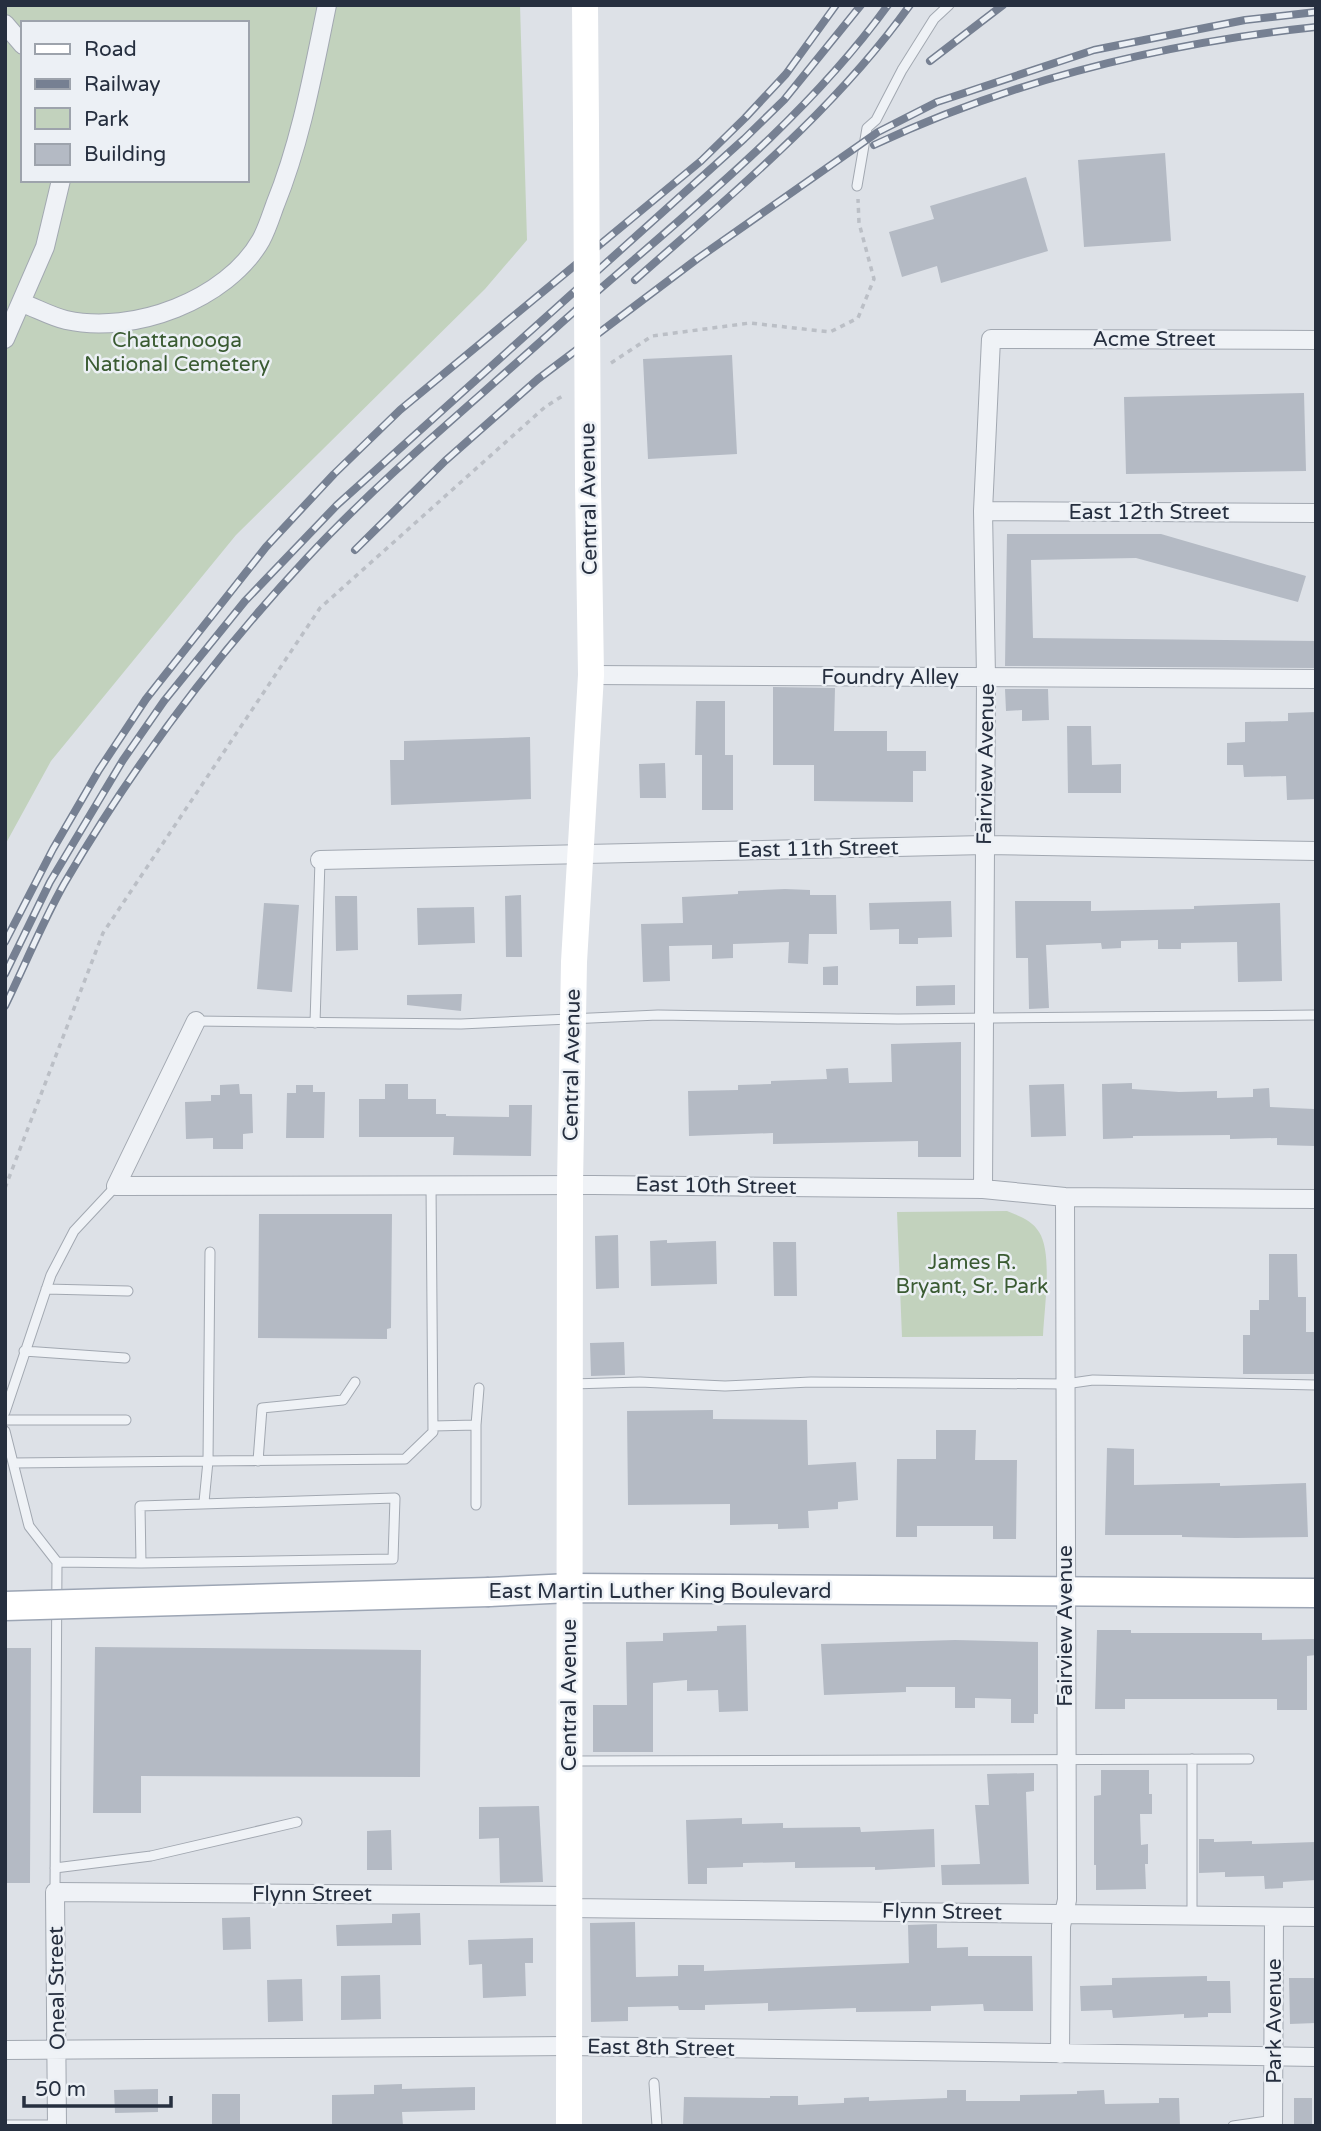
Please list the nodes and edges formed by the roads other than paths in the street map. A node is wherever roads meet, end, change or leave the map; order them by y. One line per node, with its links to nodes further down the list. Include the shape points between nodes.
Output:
1 (327, 5): 8 (street, via 299,138 284,183 261,240 237,269 180,308 142,320 66,320)
2 (585, 5): 14 (main road, Central Avenue, bridge)
3 (949, 5): 7 (lane, via 934,19 867,128)
4 (5, 24): 5 (street)
5 (21, 43)
6 (61, 182): 8 (street, via 45,247)
7 (857, 186)
8 (22, 303): 10 (street)
9 (992, 338): 11 (street, Acme Street); 12 (street, Fairview Avenue)
10 (5, 339)
11 (1316, 341)
12 (983, 511): 13 (street, East 12th Street); 15 (street, Fairview Avenue)
13 (1316, 513)
14 (591, 676): 15 (street, Foundry Alley); 19 (main road, Central Avenue)
15 (986, 677): 16 (street, Foundry Alley); 17 (street, Fairview Avenue)
16 (1316, 679)
17 (985, 845): 18 (street, East 11th Street); 19 (street, East 11th Street); 22 (street, Fairview Avenue)
18 (1316, 851)
19 (581, 853): 20 (street, East 11th Street); 23 (main road, Central Avenue)
20 (320, 860): 25 (lane)
21 (1316, 1015): 22 (lane)
22 (984, 1017): 23 (lane, via 898,1020 658,1015); 29 (street, Fairview Avenue)
23 (573, 1019): 25 (lane); 26 (main road, Central Avenue)
24 (196, 1021): 25 (lane); 28 (street)
25 (315, 1023)
26 (570, 1184): 27 (street, East 10th Street); 29 (street, East 10th Street); 38 (main road, Central Avenue)
27 (431, 1185): 28 (street, East 10th Street); 46 (lane)
28 (116, 1186): 33 (lane, via 74,1231)
29 (983, 1189): 30 (street, East 10th Street)
30 (1065, 1196): 31 (street, East 10th Street); 39 (street, Fairview Avenue)
31 (1316, 1199)
32 (209, 1252): 48 (lane)
33 (46, 1289): 34 (lane); 35 (lane)
34 (128, 1290)
35 (24, 1351): 36 (lane); 42 (lane)
36 (125, 1358)
37 (355, 1382): 49 (lane, via 343,1400 262,1408)
38 (570, 1384): 39 (lane); 55 (main road, Central Avenue)
39 (1065, 1384): 40 (lane, via 1093,1380); 56 (street, Fairview Avenue)
40 (1316, 1385)
41 (479, 1388): 45 (lane)
42 (5, 1412)
43 (5, 1420): 44 (lane)
44 (126, 1420)
45 (476, 1425): 46 (lane); 52 (lane)
46 (433, 1426): 49 (lane, via 433,1432 405,1459)
47 (5, 1431): 50 (lane)
48 (208, 1461): 49 (lane); 50 (lane); 51 (lane)
49 (258, 1461)
50 (13, 1463): 53 (lane, via 29,1526)
51 (204, 1502): 54 (lane, via 140,1506); 54 (lane, via 394,1497 393,1559)
52 (476, 1504)
53 (57, 1562): 54 (lane); 64 (lane)
54 (141, 1563)
55 (569, 1588): 56 (main road, East Martin Luther King Boulevard); 58 (main road, East Martin Luther King Boulevard, bridge); 62 (main road, Central Avenue)
56 (1065, 1590): 57 (main road, East Martin Luther King Boulevard); 59 (street, Fairview Avenue)
57 (1316, 1593)
58 (5, 1606)
59 (1066, 1759): 60 (lane); 62 (lane); 67 (street, Fairview Avenue)
60 (1192, 1759): 61 (lane); 68 (lane)
61 (1249, 1759)
62 (569, 1761): 66 (main road, Central Avenue)
63 (297, 1822): 64 (lane, via 151,1856)
64 (55, 1868): 65 (lane)
65 (55, 1892): 66 (street, Flynn Street); 73 (street, Oneal Street)
66 (569, 1902): 67 (street, Flynn Street); 71 (main road, Central Avenue)
67 (1064, 1913): 68 (street, Flynn Street); 74 (street, Fairview Avenue)
68 (1192, 1916): 69 (street, Flynn Street)
69 (1274, 1917): 70 (street, Flynn Street); 75 (street, Park Avenue)
70 (1316, 1917)
71 (569, 2046): 73 (street, East 8th Street); 74 (street, East 8th Street); 81 (main road, Central Avenue)
72 (5, 2050): 73 (street, East 8th Street)
73 (58, 2050): 80 (street, Oneal Street)
74 (1060, 2054): 75 (street, East 8th Street)
75 (1274, 2057): 76 (street, East 8th Street); 78 (street, Park Avenue)
76 (1316, 2057)
77 (654, 2083): 82 (lane)
78 (1273, 2123): 83 (lane)
79 (8, 2125): 80 (lane)
80 (57, 2126)
81 (569, 2126)
82 (657, 2126)
83 (1233, 2126)

